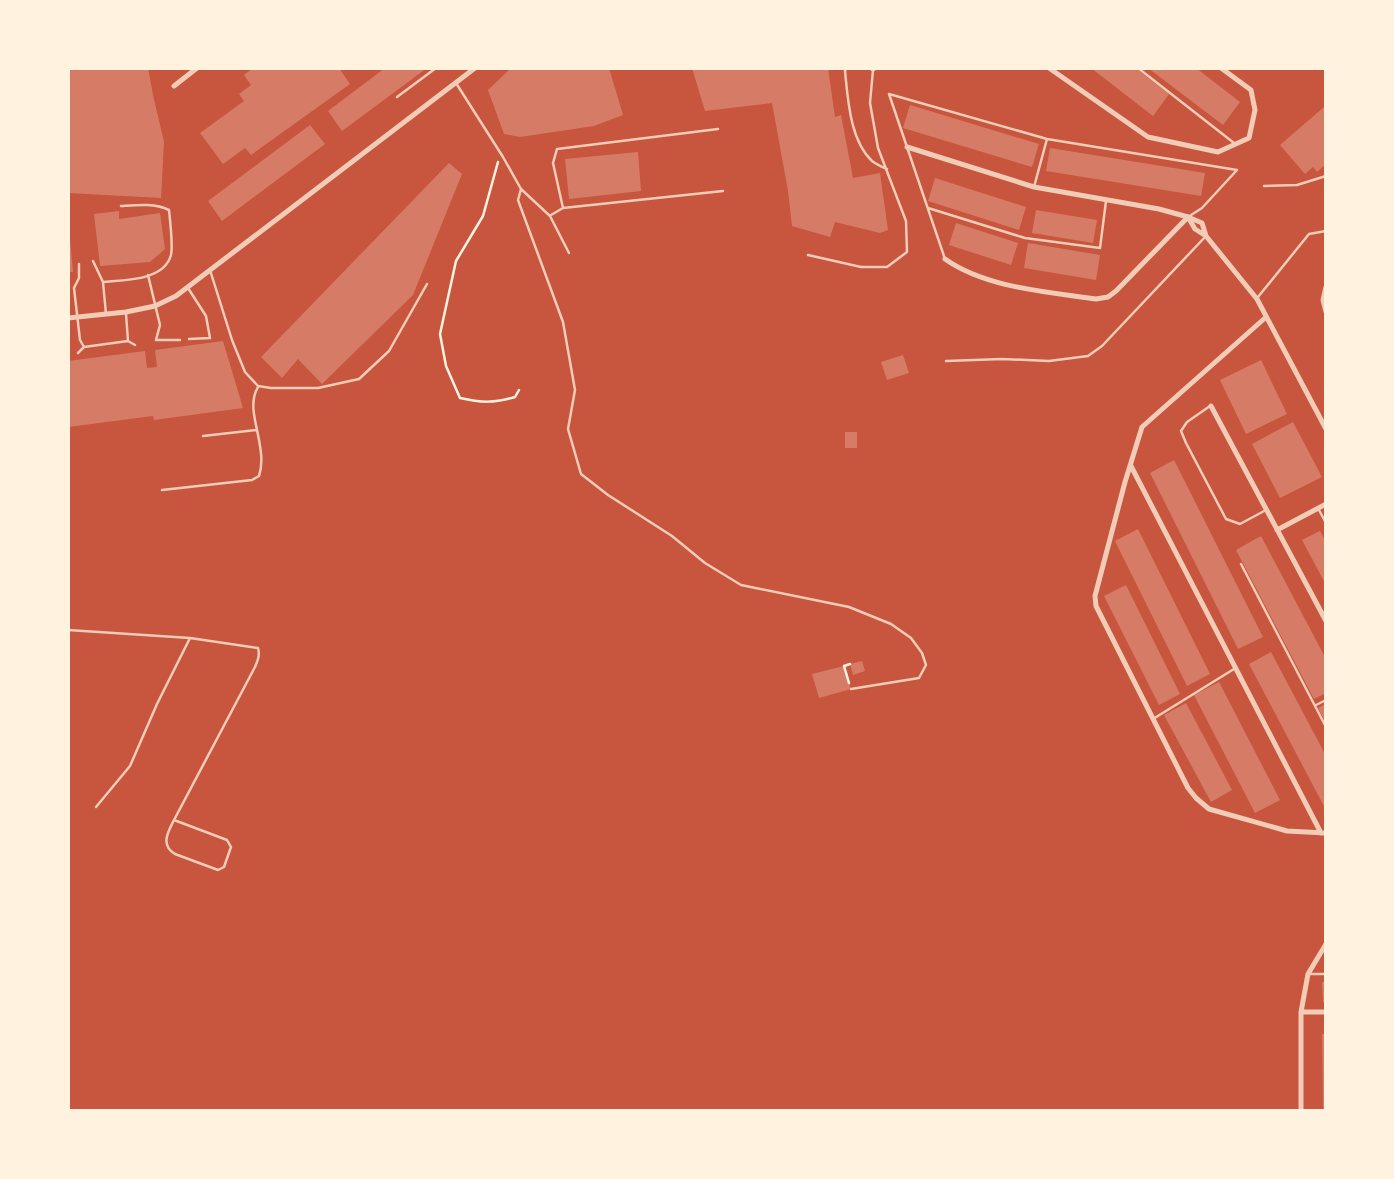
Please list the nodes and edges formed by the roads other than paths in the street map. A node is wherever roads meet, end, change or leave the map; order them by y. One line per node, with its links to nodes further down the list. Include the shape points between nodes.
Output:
1 (197, 68): 11 (street)
2 (436, 68): 12 (lane)
3 (475, 68): 10 (street)
4 (846, 68): 17 (lane, via 849,113 860,145 873,162)
5 (1049, 68): 15 (street, via 1148,137 1218,152)
6 (1138, 68): 15 (lane)
7 (1221, 68): 9 (street)
8 (873, 69): 17 (lane, via 870,103)
9 (1231, 71): 15 (street, via 1251,90 1255,110 1249,138)
10 (456, 83): 21 (lane); 36 (street)
11 (174, 86)
12 (397, 97)
13 (718, 129): 25 (lane, via 557,149 553,163)
14 (1047, 139): 16 (lane, via 889,94); 20 (lane); 28 (lane, via 1237,170)
15 (1237, 145)
16 (907, 147): 20 (street); 26 (lane)
17 (887, 169): 32 (lane, via 906,221 907,253 887,267 861,267)
18 (1326, 176): 19 (lane)
19 (1264, 186)
20 (1034, 187): 23 (street)
21 (521, 189): 27 (lane); 76 (lane, via 518,200 563,323 575,390 568,429 581,474 741,585 849,607 891,624 922,653 926,665 919,678)
22 (723, 191): 25 (lane)
23 (1107, 200): 26 (lane, via 1100,248 1025,238); 28 (street)
24 (121, 206): 37 (lane, via 169,210 171,254 162,269)
25 (563, 208): 27 (lane)
26 (928, 208): 33 (lane)
27 (550, 216): 31 (lane)
28 (1188, 217): 30 (street, via 1202,223); 33 (street, via 1108,297 1015,286 963,270)
29 (1326, 231): 44 (lane, via 1309,234)
30 (1206, 236): 44 (street); 58 (lane, via 1088,356 1049,361)
31 (569, 253)
32 (808, 255)
33 (946, 259)
34 (93, 261): 38 (lane)
35 (79, 264): 42 (lane)
36 (209, 270): 43 (street); 59 (lane, via 245,372)
37 (148, 275): 38 (lane); 45 (lane)
38 (103, 282): 48 (lane)
39 (426, 284): 59 (lane, via 389,351 359,379 318,388)
40 (1326, 287): 47 (street)
41 (68, 288): 42 (lane)
42 (74, 288): 49 (lane)
43 (188, 288): 45 (street); 52 (lane, via 206,316 210,338)
44 (1256, 299): 51 (street)
45 (155, 306): 46 (street); 53 (lane, via 160,325 156,341)
46 (125, 312): 48 (street); 54 (lane)
47 (1326, 312)
48 (106, 314): 49 (street)
49 (78, 317): 50 (street); 56 (lane)
50 (68, 318)
51 (1265, 318): 62 (street); 64 (street, via 1142,428)
52 (189, 339)
53 (180, 340)
54 (128, 341): 55 (lane); 56 (lane)
55 (135, 345)
56 (83, 347): 57 (lane)
57 (78, 353)
58 (946, 361)
59 (258, 386): 61 (lane, via 253,395)
60 (1211, 405): 68 (street); 68 (lane, via 1181,431 1191,454 1226,519 1240,524)
61 (257, 429): 63 (lane); 65 (lane, via 260,476)
62 (1326, 429)
63 (203, 436)
64 (1131, 466): 75 (street); 79 (street, via 1095,596)
65 (162, 490)
66 (1326, 504): 67 (street)
67 (1318, 508): 69 (lane); 70 (street)
68 (1266, 510): 70 (street)
69 (1326, 523)
70 (1277, 530): 72 (street)
71 (1241, 564): 78 (lane)
72 (1326, 621)
73 (68, 630): 74 (lane)
74 (190, 638): 81 (lane, via 131,766); 82 (lane, via 254,646 260,653)
75 (1236, 668): 79 (lane); 83 (street)
76 (851, 689)
77 (1326, 700): 78 (lane)
78 (1315, 706): 80 (lane)
79 (1153, 719): 83 (street, via 1188,788 1209,809 1287,831)
80 (1326, 727)
81 (96, 807)
82 (174, 820): 82 (lane, via 227,840 231,847 224,867 218,870 169,851 167,835)
83 (1324, 833)
84 (1326, 944): 85 (street)
85 (1308, 974): 86 (lane); 87 (street)
86 (1326, 974)
87 (1301, 1012): 88 (street); 89 (street)
88 (1326, 1012)
89 (1301, 1111)

